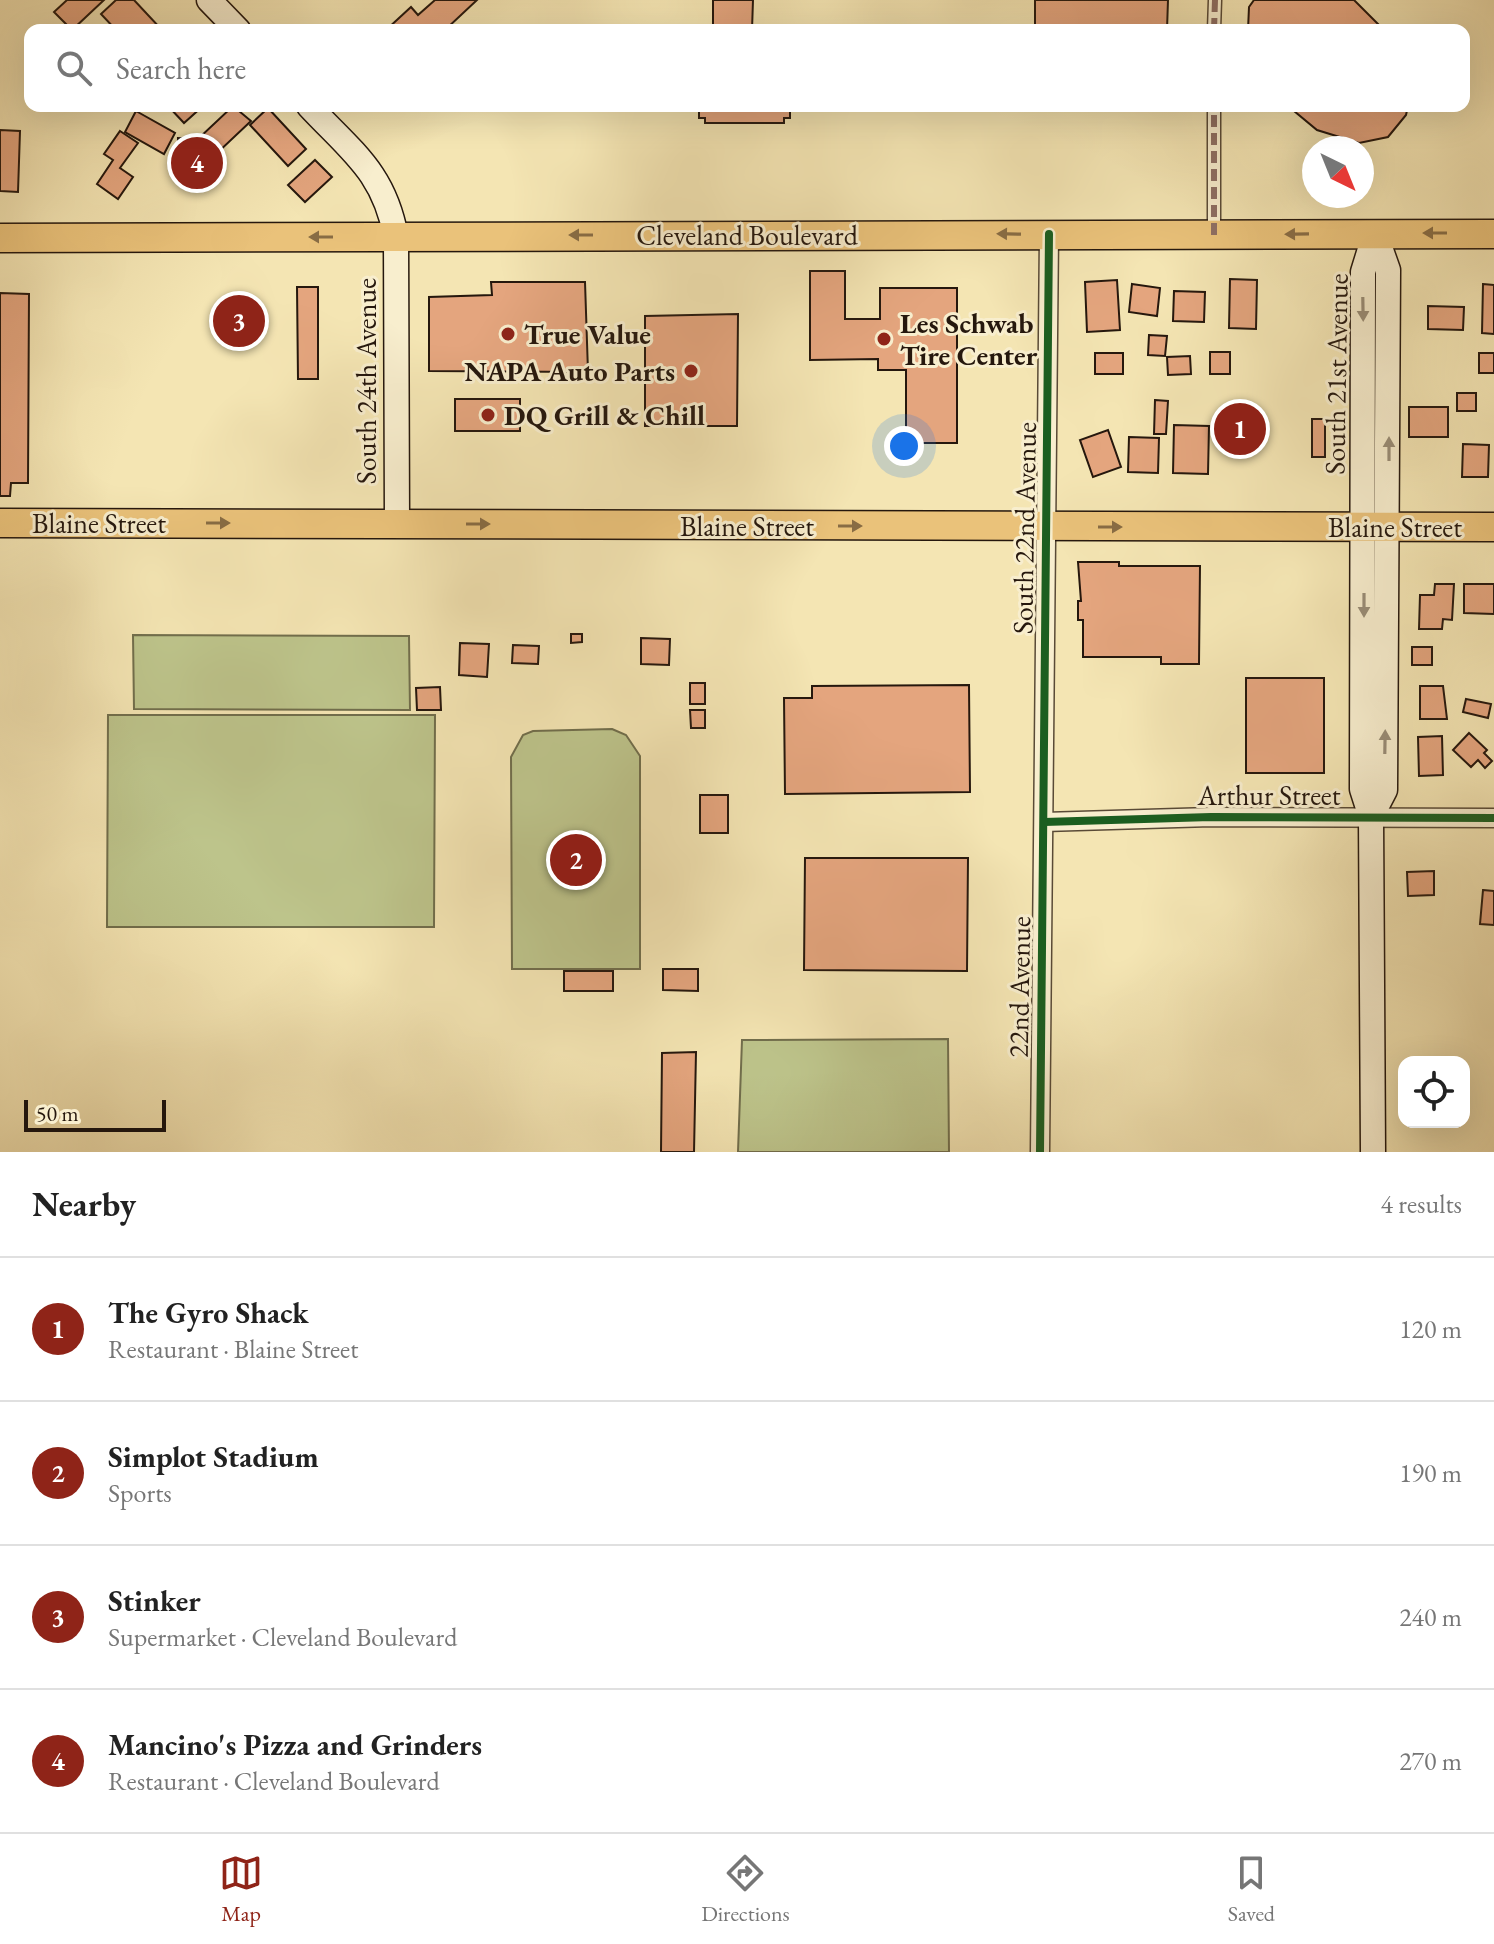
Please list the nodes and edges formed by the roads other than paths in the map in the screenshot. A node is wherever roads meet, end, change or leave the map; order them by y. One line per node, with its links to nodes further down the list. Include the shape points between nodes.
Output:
1 (209, 0): 3 (main road)
2 (1215, 0): 4 (street)
3 (232, 24)
4 (1214, 24)
5 (315, 112): 11 (main road, South 24th Avenue, via 375,177 389,202)
6 (1214, 112): 10 (street)
7 (1375, 233): 9 (main road, Cleveland Boulevard, one-way to 7); 10 (main road, Cleveland Boulevard, one-way to 10); 16 (main road, South 21st Avenue, via 1363,272)
8 (1049, 234): 10 (main road, Cleveland Boulevard); 11 (main road, Cleveland Boulevard, one-way to 11); 15 (street, South 22nd Avenue)
9 (1494, 234)
10 (1214, 235)
11 (396, 237): 12 (main road, Cleveland Boulevard, one-way to 12); 14 (main road, South 24th Avenue)
12 (0, 238)
13 (0, 523): 14 (main road, Blaine Street, one-way to 14)
14 (397, 524): 15 (main road, Blaine Street, one-way to 15)
15 (1047, 527): 16 (main road, Blaine Street, one-way to 16); 20 (street, South 22nd Avenue)
16 (1377, 527): 17 (main road, Blaine Street); 18 (main road, South 21st Avenue, via 1362,789)
17 (1494, 527)
18 (1371, 817): 19 (street, Arthur Street); 20 (street, Arthur Street); 22 (main road, South 21st Avenue)
19 (1494, 818)
20 (1044, 822): 21 (street, 22nd Avenue)
21 (1040, 1152)
22 (1373, 1152)

